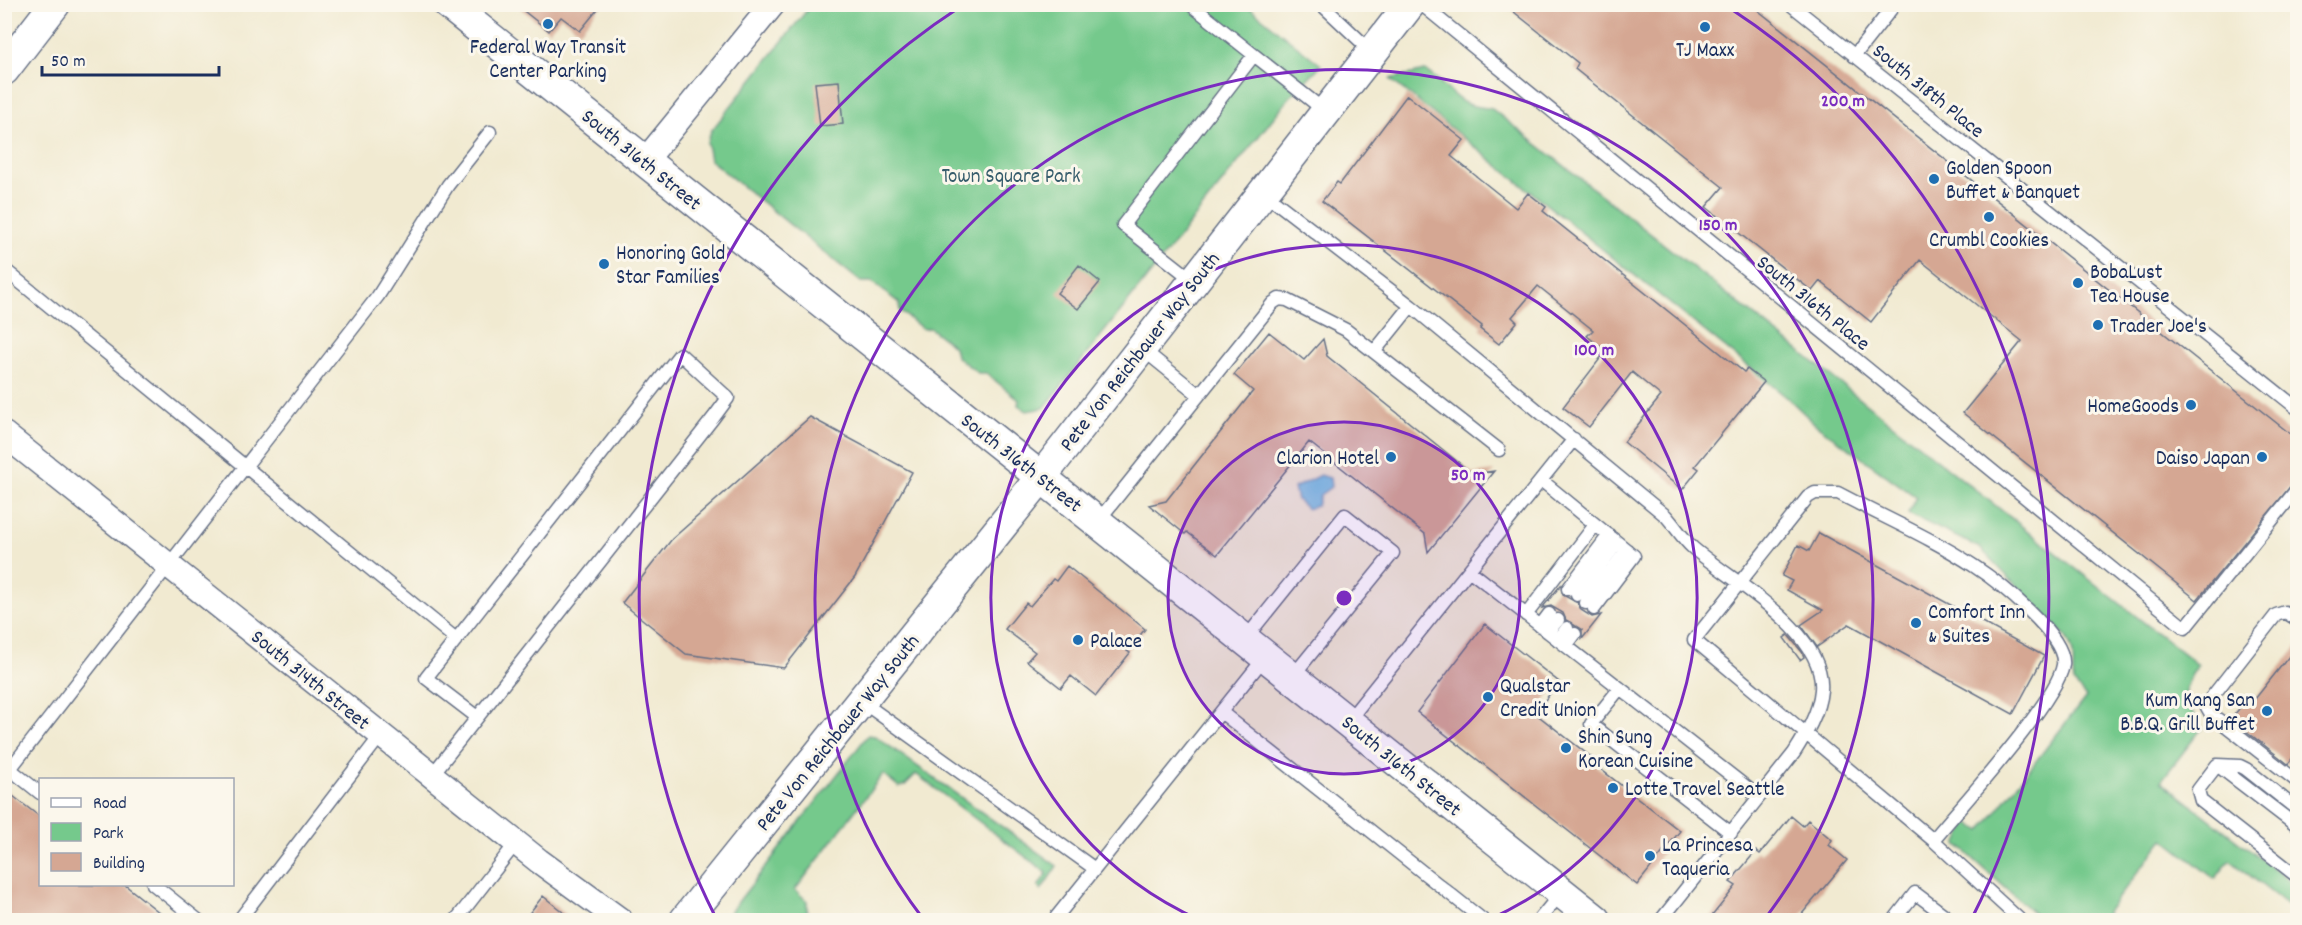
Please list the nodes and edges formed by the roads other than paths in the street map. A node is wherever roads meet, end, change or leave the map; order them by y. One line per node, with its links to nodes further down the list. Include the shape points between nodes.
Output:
1 (55, 4): 13 (street)
2 (448, 4): 16 (street, South 316th Street)
3 (773, 4): 16 (street)
4 (1190, 4): 11 (lane)
5 (1321, 4): 10 (lane)
6 (1410, 4): 10 (street, Pete Von Reichbauer Way South)
7 (1421, 4): 31 (lane, South 316th Place, via 2185,628)
8 (1790, 4): 12 (lane, South 318th Place)
9 (1894, 4): 12 (lane)
10 (1373, 52): 14 (street, Pete Von Reichbauer Way South)
11 (1254, 55): 14 (lane); 19 (lane, via 1123,225)
12 (1854, 56): 24 (lane, South 318th Place)
13 (4, 70)
14 (1326, 112): 17 (street, Pete Von Reichbauer Way South)
15 (490, 132): 28 (lane, via 448,185 378,296)
16 (645, 161): 29 (street, South 316th Street)
17 (1263, 192): 19 (street, Pete Von Reichbauer Way South); 20 (lane)
18 (4, 269): 28 (lane)
19 (1194, 281): 21 (street, Pete Von Reichbauer Way South)
20 (1411, 306): 22 (lane); 26 (lane)
21 (1141, 348): 23 (lane); 29 (street, Pete Von Reichbauer Way South)
22 (1374, 352): 23 (lane, via 1346,330 1279,299); 27 (lane)
23 (1199, 395): 32 (lane)
24 (2298, 409)
25 (4, 434): 35 (street, South 314th Street)
26 (1574, 439): 30 (lane); 37 (lane, via 1666,516 1690,545)
27 (1499, 450)
28 (246, 467): 35 (lane); 41 (lane)
29 (1042, 476): 32 (street, South 316th Street); 45 (street, Pete Von Reichbauer Way South)
30 (1541, 480): 33 (lane); 36 (lane)
31 (2298, 488)
32 (1098, 521): 42 (street, South 316th Street)
33 (1595, 525): 34 (lane); 38 (lane)
34 (1622, 546): 34 (lane, via 1581,599)
35 (169, 566): 50 (street, South 314th Street); 52 (lane)
36 (1469, 570): 38 (lane); 48 (lane)
37 (1737, 583): 49 (lane, via 1787,621 1812,651 1821,691); 49 (lane, via 1694,640); 60 (lane, via 1808,497 1831,491 1975,566 2052,636 2060,649 2063,666 2052,690)
38 (1526, 615): 40 (lane)
39 (2298, 620): 54 (lane, via 2287,612 2276,615 2207,707)
40 (1553, 636): 40 (lane, via 1562,624); 44 (lane)
41 (456, 639): 47 (lane, via 426,678); 47 (lane, via 680,354 728,398)
42 (1255, 648): 43 (street, South 316th Street); 43 (lane, via 1346,515 1393,553); 46 (lane)
43 (1292, 677): 48 (street, South 316th Street)
44 (1620, 688): 56 (lane); 59 (lane, via 1591,724)
45 (861, 701): 62 (lane); 70 (street, Pete Von Reichbauer Way South)
46 (1221, 712): 62 (lane); 72 (lane)
47 (477, 717): 53 (lane)
48 (1348, 721): 65 (street, South 316th Street)
49 (1806, 732): 56 (lane); 60 (lane)
50 (381, 735): 53 (street, South 314th Street); 67 (lane)
51 (2217, 765): 57 (lane, via 2240,766); 58 (lane); 63 (lane, via 2199,788 2199,799)
52 (7, 767): 55 (lane)
53 (432, 775): 61 (street, South 314th Street)
54 (2298, 782)
55 (39, 792)
56 (1759, 797): 59 (lane)
57 (2298, 810)
58 (2298, 827)
59 (1731, 833): 75 (lane)
60 (1933, 840): 78 (lane)
61 (516, 843): 68 (lane); 69 (street, South 314th Street)
62 (1095, 869): 71 (lane)
63 (2298, 877)
64 (154, 886): 66 (lane)
65 (1562, 893): 73 (lane); 74 (street, South 316th Street)
66 (198, 921)
67 (239, 921)
68 (456, 921)
69 (620, 921)
70 (685, 921)
71 (1054, 921)
72 (1483, 921)
73 (1539, 921)
74 (1596, 921)
75 (1662, 921)
76 (1894, 921): 77 (lane, via 1915,893)
77 (1951, 921)
78 (2020, 921)

